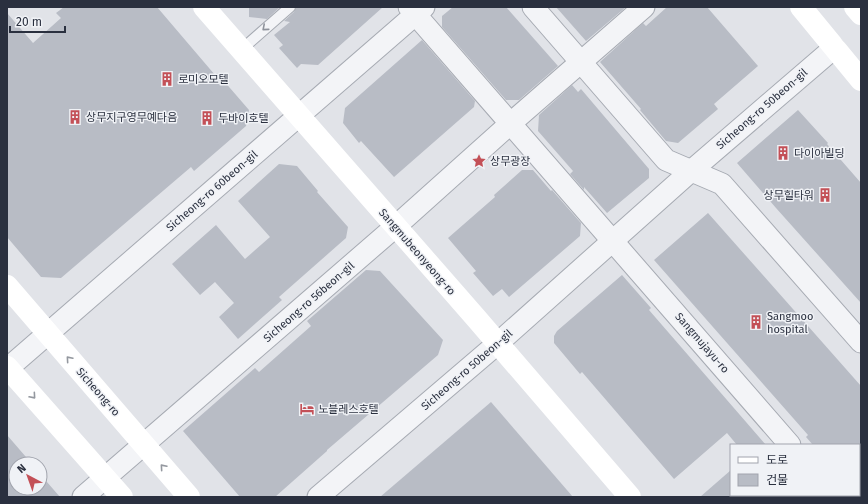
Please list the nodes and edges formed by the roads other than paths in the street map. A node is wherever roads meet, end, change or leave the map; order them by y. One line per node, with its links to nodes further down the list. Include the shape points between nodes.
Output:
1 (204, 7): 10 (street, Sangmubeonyeong-ro)
2 (290, 7): 10 (lane, one-way to 10)
3 (533, 7): 11 (street)
4 (644, 7): 11 (street, Sicheong-ro 56beon-gil)
5 (801, 7): 9 (street)
6 (855, 7): 8 (street)
7 (416, 9): 13 (street, Sicheong-ro 60beon-gil); 14 (street)
8 (861, 14)
9 (834, 48): 12 (street); 15 (street, Sicheong-ro 50beon-gil)
10 (241, 50): 13 (street, Sangmubeonyeong-ro)
11 (581, 62): 14 (street, Sicheong-ro 56beon-gil); 15 (street, via 666,160)
12 (861, 80)
13 (299, 116): 16 (street, Sangmubeonyeong-ro); 19 (street, Sicheong-ro 60beon-gil)
14 (511, 123): 16 (street, Sicheong-ro 56beon-gil); 17 (street)
15 (691, 171): 17 (street, Sicheong-ro 50beon-gil); 20 (street, via 722,184)
16 (395, 227): 21 (street, Sangmubeonyeong-ro); 23 (street, Sicheong-ro 56beon-gil)
17 (614, 240): 21 (street, Sicheong-ro 50beon-gil); 24 (street, Sangmujayu-ro)
18 (7, 286): 19 (street, Sicheong-ro)
19 (48, 334): 22 (street, Sicheong-ro 60beon-gil); 23 (street, Sicheong-ro, one-way to 19)
20 (861, 342)
21 (497, 344): 29 (street, Sicheong-ro 50beon-gil); 30 (street, Sangmubeonyeong-ro)
22 (7, 368): 25 (street, one-way to 25)
23 (143, 444): 25 (street, Sicheong-ro 56beon-gil); 28 (street, Sicheong-ro, one-way to 23)
24 (789, 444)
25 (105, 478): 26 (street, Sicheong-ro 56beon-gil); 27 (street)
26 (83, 497)
27 (122, 497)
28 (189, 497)
29 (318, 497)
30 (630, 497)

